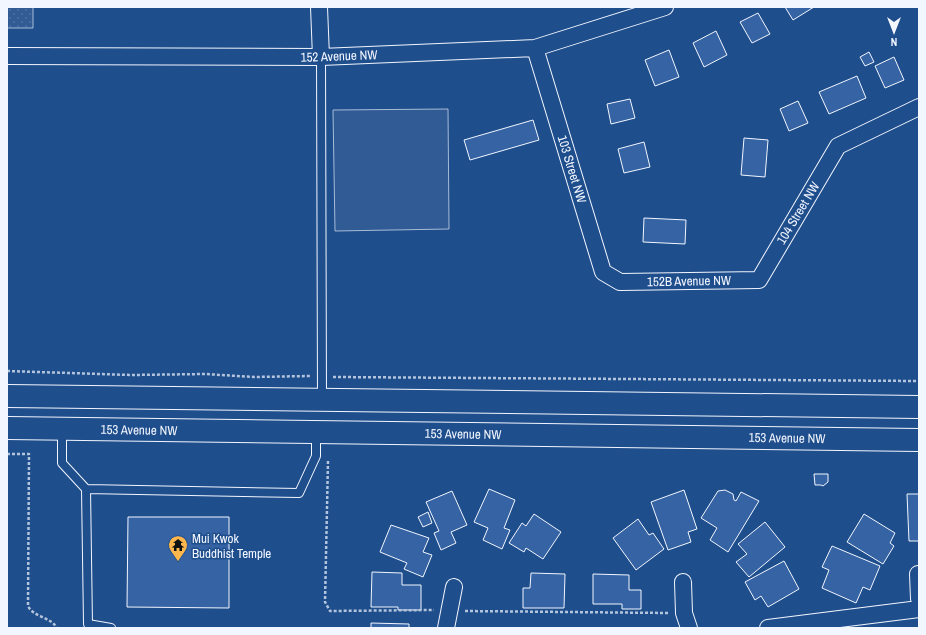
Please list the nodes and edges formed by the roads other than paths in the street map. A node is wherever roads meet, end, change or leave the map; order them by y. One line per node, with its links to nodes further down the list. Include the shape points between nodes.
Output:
1 (319, 7): 5 (street)
2 (665, 7): 3 (street, 152 Avenue NW)
3 (535, 48): 5 (street, 152 Avenue NW); 8 (street, 103 Street NW, via 603,272)
4 (7, 56): 5 (street, 152 Avenue NW)
5 (321, 57): 10 (lane)
6 (919, 107): 7 (street, 104 Street NW, via 838,146)
7 (759, 280): 8 (street, 152B Avenue NW)
8 (620, 282)
9 (7, 396): 10 (main road)
10 (322, 400): 11 (main road)
11 (919, 407)
12 (7, 428): 13 (main road, 153 Avenue NW)
13 (62, 428): 14 (main road, 153 Avenue NW); 16 (lane, via 62,463)
14 (316, 432): 15 (main road, 153 Avenue NW); 16 (lane, via 316,456 300,493)
15 (919, 440)
16 (86, 489): 22 (lane, via 88,624)
17 (918, 574): 20 (street)
18 (683, 582): 24 (street, via 684,613)
19 (454, 587): 23 (street)
20 (919, 599)
21 (919, 609): 25 (street)
22 (111, 628)
23 (446, 628)
24 (689, 628)
25 (768, 628)

